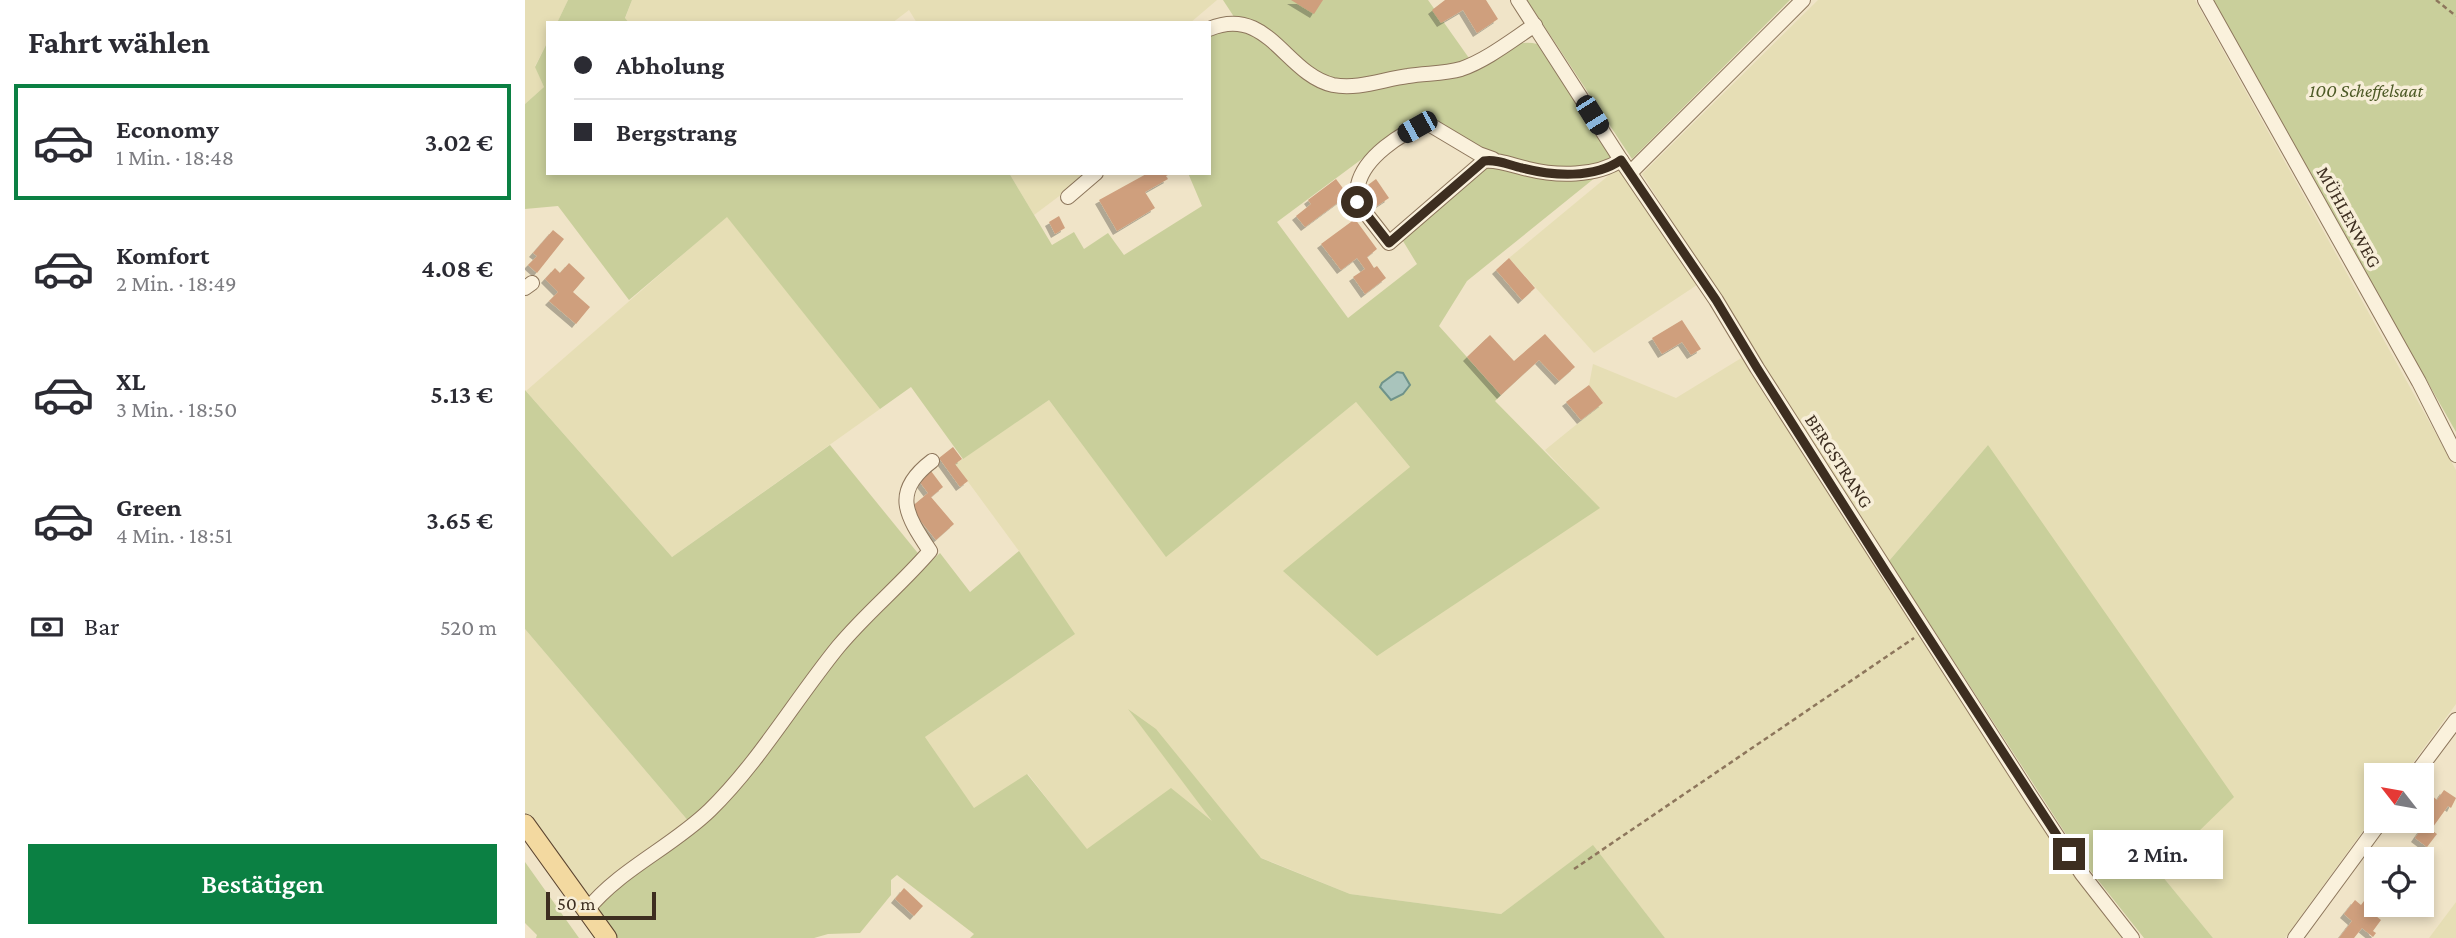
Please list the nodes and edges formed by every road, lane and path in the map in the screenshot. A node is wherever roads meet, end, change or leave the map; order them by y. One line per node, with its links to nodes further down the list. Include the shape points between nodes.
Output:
1 (1518, 0): 6 (street, BERGSTRANG)
2 (1803, 0): 10 (street)
3 (2205, 0): 13 (street, MÜHLENWEG)
4 (2436, 0): 5 (path)
5 (2456, 16)
6 (1535, 25): 7 (street, via 1461,69 1335,85 1316,79 1262,32 1247,25); 9 (street, BERGSTRANG)
7 (1211, 29)
8 (1493, 159): 8 (street, via 1484,161 1389,243 1357,202 1358,184 1367,166 1403,135 1427,123); 9 (street, via 1563,174 1594,172)
9 (1621, 160): 10 (street, BERGSTRANG)
10 (1631, 172): 15 (street, BERGSTRANG)
11 (1094, 175): 12 (street)
12 (1068, 197)
13 (2456, 455)
14 (932, 461): 21 (street, via 909,483 906,496 912,525 930,551 839,646 712,808 600,894)
15 (1925, 629): 20 (path); 23 (street, BERGSTRANG, via 2083,874)
16 (2456, 720): 17 (street)
17 (2424, 763)
18 (525, 824): 21 (main road)
19 (2372, 833): 24 (street)
20 (1574, 869)
21 (587, 910): 22 (main road)
22 (607, 938)
23 (2132, 938)
24 (2295, 938)

